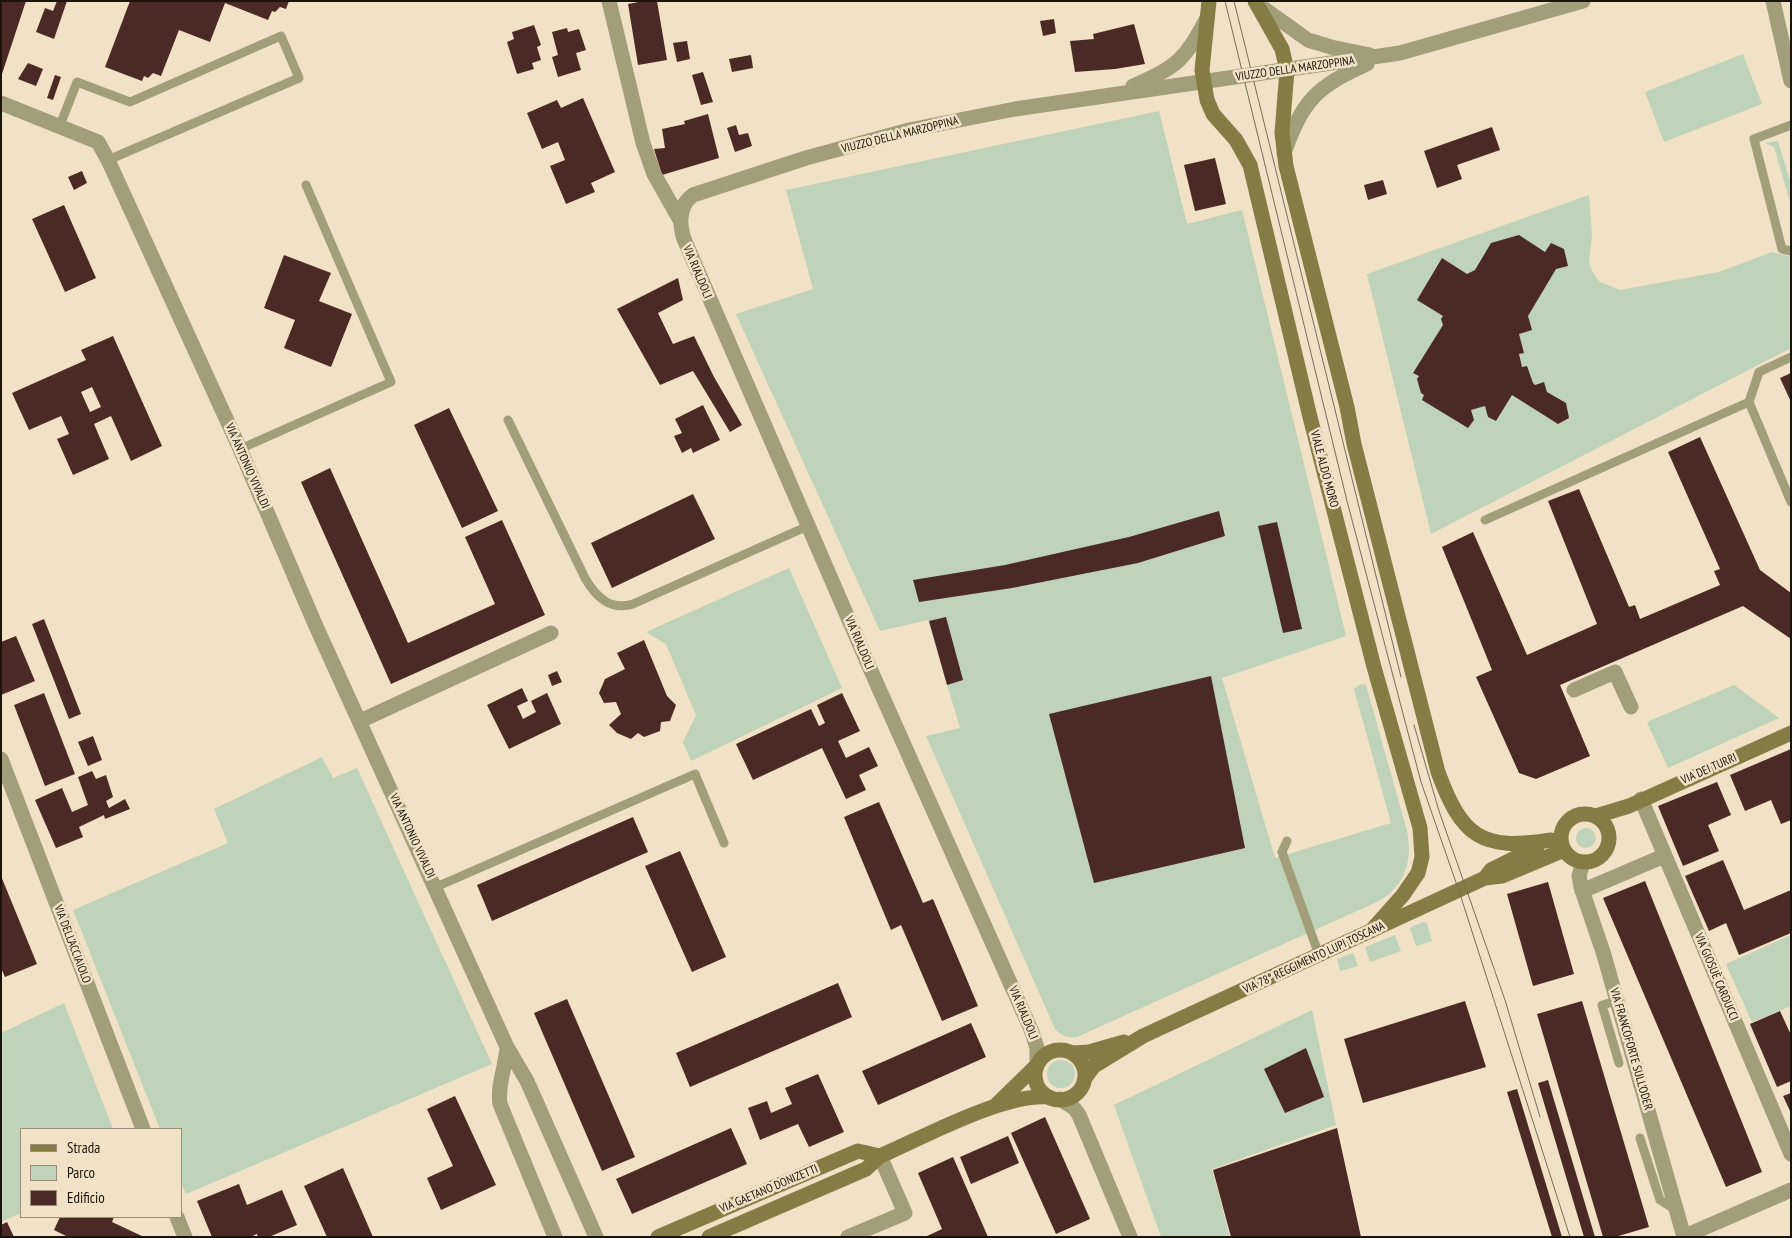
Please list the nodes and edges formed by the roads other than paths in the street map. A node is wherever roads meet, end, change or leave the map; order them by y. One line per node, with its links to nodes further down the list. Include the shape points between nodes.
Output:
1 (609, 1): 18 (street, VIA RIALDOLI, via 643,143 654,174)
2 (1209, 1): 6 (street, VIALE ALDO MORO)
3 (1584, 1): 7 (street, VIUZZO DELLA MARZOPPINA, via 1447,42)
4 (1773, 1): 9 (street)
5 (1255, 2): 7 (street, VIUZZO DELLA MARZOPPINA, via 1313,42); 8 (street, via 1282,49)
6 (1208, 17): 10 (street, VIALE ALDO MORO, via 1202,63); 11 (street, VIUZZO DELLA MARZOPPINA, via 1187,54 1174,66)
7 (1382, 57): 8 (street, VIUZZO DELLA MARZOPPINA); 15 (street, VIUZZO DELLA MARZOPPINA, via 1331,82 1311,98 1297,118)
8 (1287, 70): 10 (street, VIUZZO DELLA MARZOPPINA); 15 (street, via 1282,123)
9 (1791, 81)
10 (1203, 83): 11 (street, VIUZZO DELLA MARZOPPINA); 45 (street, VIALE ALDO MORO, via 1213,114 1236,140 1250,165 1381,693 1420,828 1422,857 1418,873)
11 (1119, 92): 18 (street, VIUZZO DELLA MARZOPPINA, via 910,130 806,158 694,195 687,200)
12 (1, 103): 13 (street, VIA ANTONIO VIVALDI)
13 (60, 125): 16 (street, VIA ANTONIO VIVALDI, via 98,142); 16 (lane, via 77,82 130,102 281,36 299,78)
14 (1791, 126): 19 (lane, via 1754,140 1782,249)
15 (1284, 153): 36 (street, via 1421,710 1448,798 1461,821 1486,838 1512,844)
16 (108, 160): 23 (street, VIA ANTONIO VIVALDI)
17 (306, 185): 23 (lane, via 391,382)
18 (680, 220): 26 (street, VIA RIALDOLI, via 684,239)
19 (1791, 251)
20 (1791, 357): 21 (lane, via 1758,372)
21 (1749, 402): 24 (lane); 25 (lane)
22 (508, 420): 26 (lane, via 585,578 594,593 608,604 633,604)
23 (240, 449): 30 (street, VIA ANTONIO VIVALDI)
24 (1791, 502)
25 (1485, 520)
26 (808, 526): 52 (street, VIA RIALDOLI, via 1032,1032 1037,1048)
27 (551, 633): 30 (street)
28 (1574, 690): 29 (street, via 1614,672)
29 (1631, 707)
30 (360, 721): 43 (street, VIA ANTONIO VIVALDI)
31 (1791, 733): 33 (street, VIA DEI TURRI)
32 (1, 759): 58 (street, VIA DELL'ACCIAIOLO)
33 (1634, 803): 34 (street, VIA DEI TURRI); 35 (street, VIA DEI TURRI); 40 (street, VIA GIOSUÈ CARDUCCI)
34 (1596, 816): 35 (street); 36 (street, VIA DEI TURRI, via 1584,814 1574,817)
35 (1608, 831): 41 (street, VIA DEI TURRI, via 1609,842 1603,854)
36 (1556, 837): 39 (street); 42 (street, VIA 78° REGGIMENTO LUPI TOSCANA, via 1504,862 1491,870)
37 (1286, 841): 46 (lane, via 1282,852)
38 (724, 843): 43 (lane, VIA ANTONIO VIVALDI, via 695,774)
39 (1564, 850): 41 (street); 42 (street, VIA 78° REGGIMENTO LUPI TOSCANA, via 1502,876)
40 (1664, 856): 44 (street); 60 (street, VIA GIOSUÈ CARDUCCI)
41 (1583, 863): 44 (street, VIA FRANCOFORTE SULL'ODER, via 1579,876)
42 (1486, 878): 45 (street, VIA 78° REGGIMENTO LUPI TOSCANA)
43 (436, 887): 49 (street, VIA ANTONIO VIVALDI)
44 (1582, 891): 47 (street, VIA FRANCOFORTE SULL'ODER)
45 (1371, 931): 46 (street, VIA 78° REGGIMENTO LUPI TOSCANA)
46 (1319, 955): 48 (street, VIA 78° REGGIMENTO LUPI TOSCANA)
47 (1617, 1000): 51 (lane, via 1602,1005); 63 (street, VIA FRANCOFORTE SULL'ODER)
48 (1143, 1036): 50 (street, VIA 78° REGGIMENTO LUPI TOSCANA, via 1089,1052); 54 (street, VIA 78° REGGIMENTO LUPI TOSCANA, via 1094,1066)
49 (507, 1047): 53 (street); 55 (street, VIA ANTONIO VIVALDI)
50 (1072, 1053): 52 (street, VIA RIALDOLI, via 1053,1051); 54 (street, via 1083,1066)
51 (1619, 1063)
52 (1037, 1065): 56 (street, VIA RIALDOLI, via 1037,1083); 57 (street, VIA GAETANO DONIZETTI)
53 (504, 1072): 55 (street, via 516,1074); 66 (street, via 499,1085 500,1104)
54 (1084, 1078): 56 (street, via 1078,1092 1070,1098)
55 (527, 1081): 67 (street, VIA ANTONIO VIVALDI)
56 (1054, 1098): 57 (street, VIA GAETANO DONIZETTI, via 1024,1097); 71 (street, VIA RIALDOLI, via 1074,1108 1080,1115)
57 (994, 1107): 61 (street, VIA GAETANO DONIZETTI)
58 (143, 1128)
59 (1640, 1138): 63 (lane, via 1660,1200)
60 (1791, 1154)
61 (880, 1156): 68 (street, VIA GAETANO DONIZETTI, via 858,1151); 69 (street, VIA GAETANO DONIZETTI, via 866,1169); 70 (street, via 905,1213)
62 (1791, 1190): 72 (street)
63 (1678, 1211): 72 (street, VIA FRANCOFORTE SULL'ODER)
64 (177, 1218): 65 (street)
65 (185, 1237)
66 (555, 1237)
67 (596, 1237)
68 (658, 1237)
69 (709, 1237)
70 (848, 1237)
71 (1130, 1237)
72 (1684, 1237)

